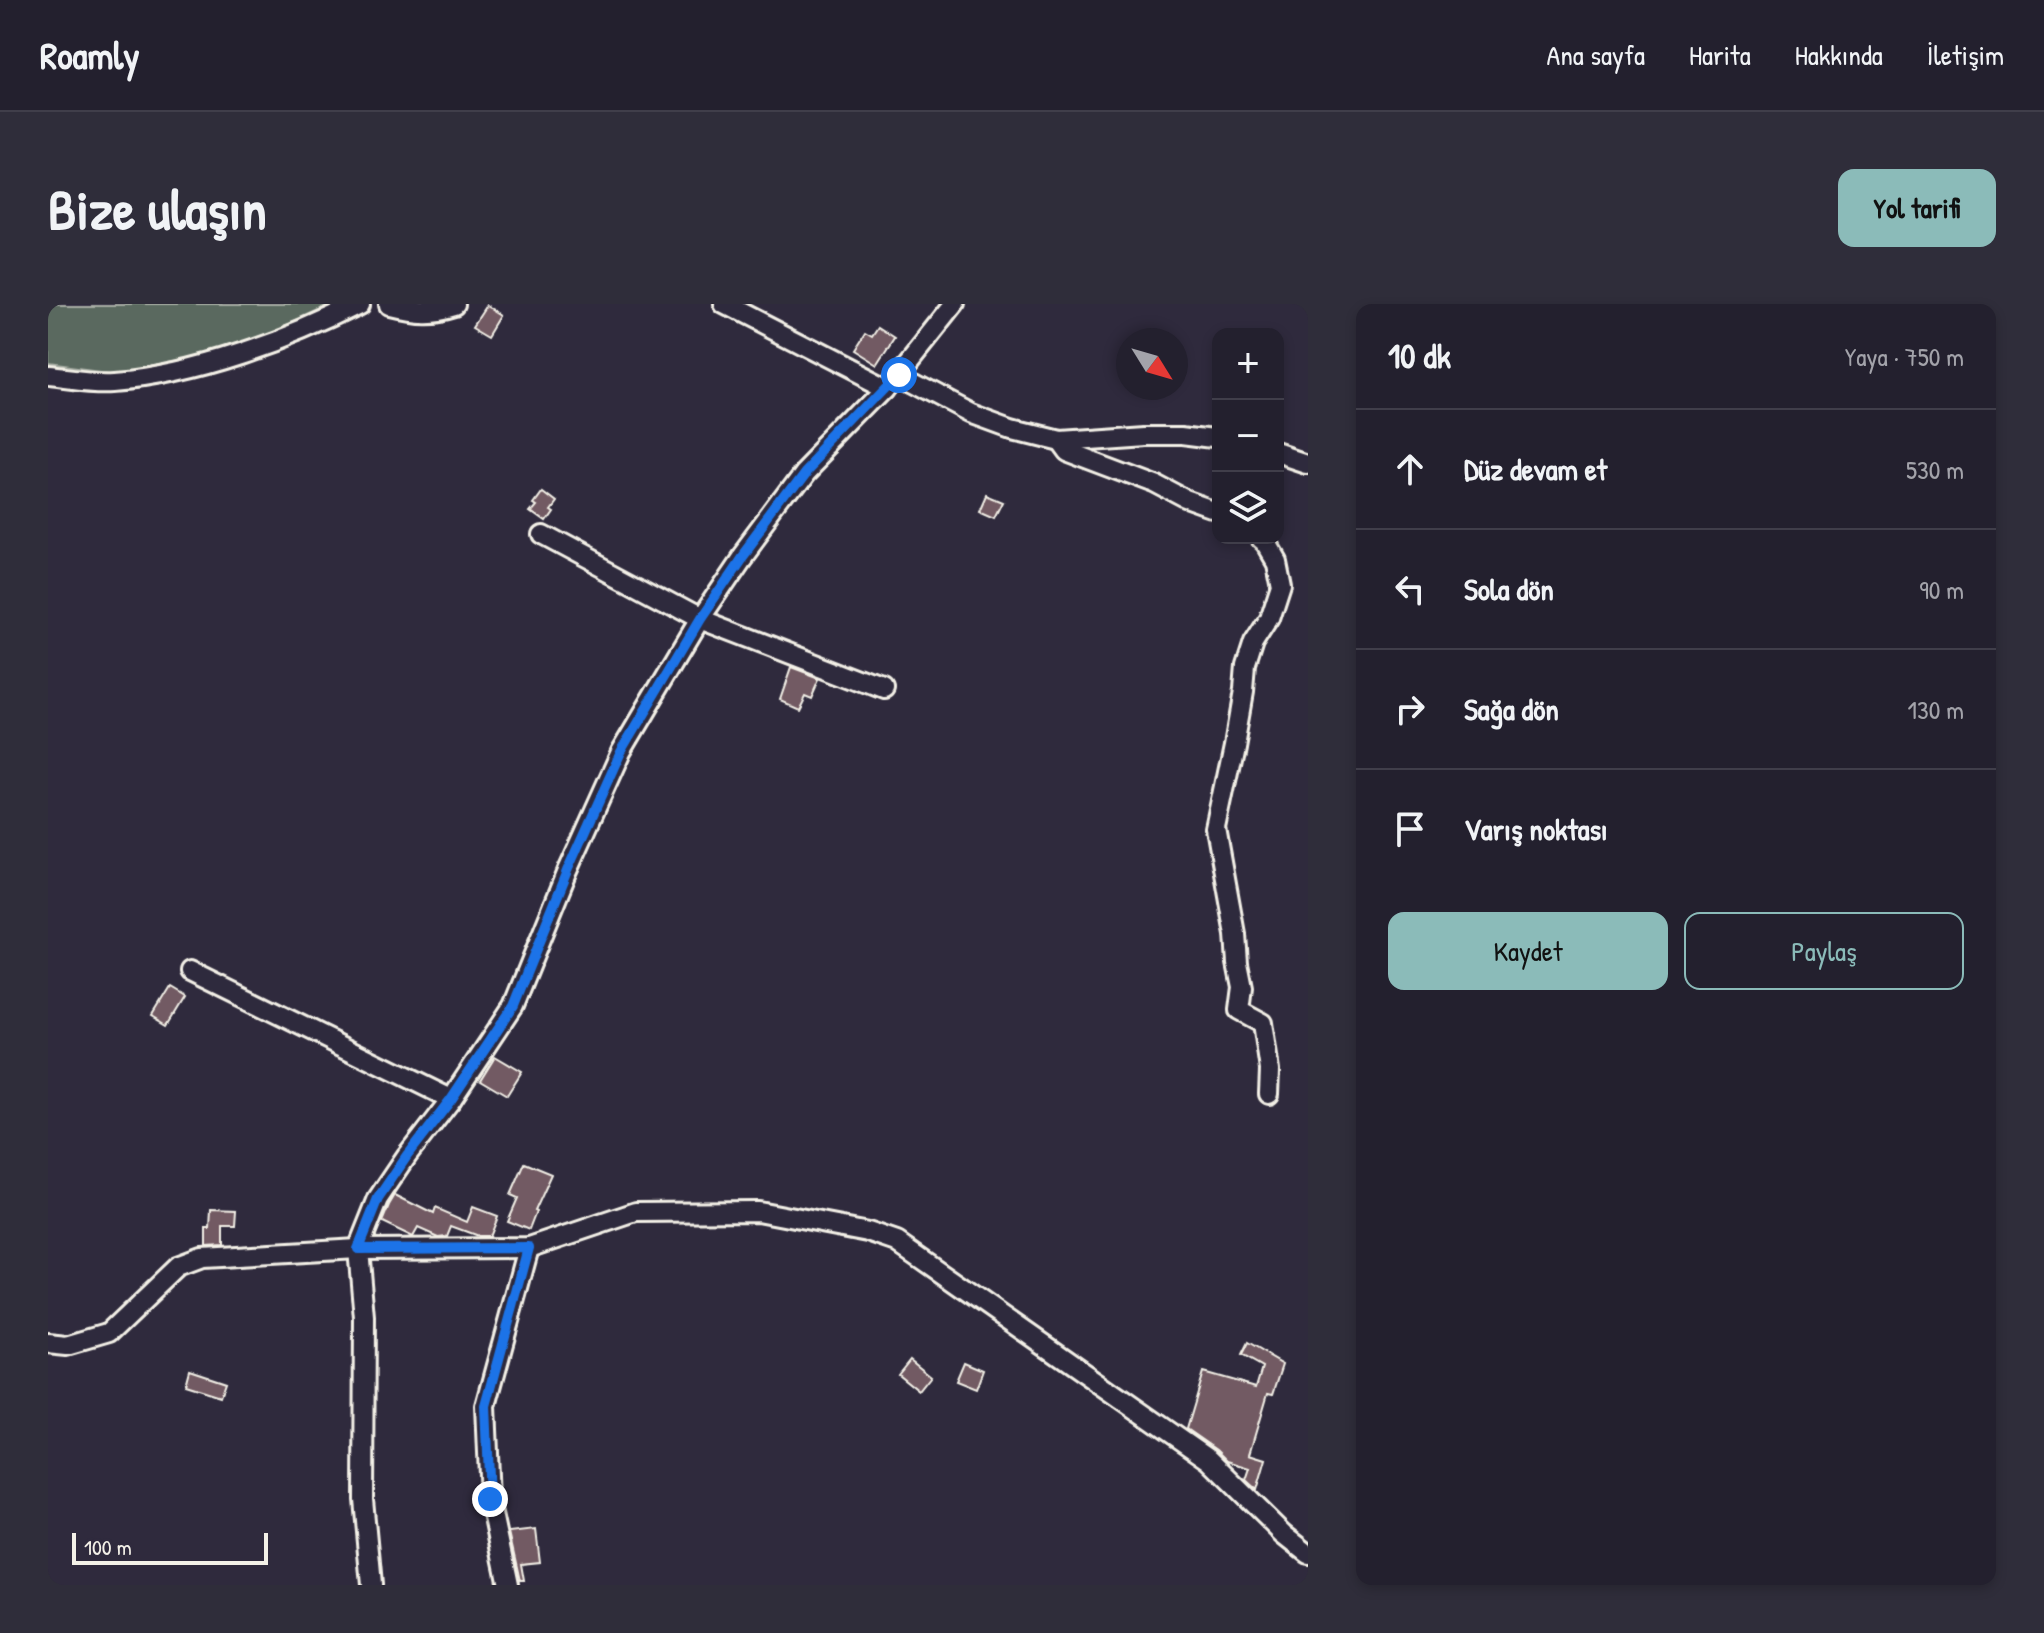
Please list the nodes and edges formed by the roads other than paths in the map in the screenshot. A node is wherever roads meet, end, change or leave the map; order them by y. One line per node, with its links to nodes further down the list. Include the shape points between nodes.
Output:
1 (360, 304): 6 (street, via 212,363 112,382)
2 (389, 304): 3 (street, via 414,310)
3 (454, 304)
4 (724, 304): 7 (street)
5 (955, 304): 7 (street)
6 (48, 376)
7 (893, 381): 9 (street, via 1012,428); 15 (street, via 804,474)
8 (1212, 436): 9 (street, via 1143,433)
9 (1056, 439): 12 (street, via 1064,450)
10 (1284, 455): 11 (street)
11 (1308, 463)
12 (1212, 511)
13 (541, 534): 15 (street)
14 (1265, 544): 18 (street, via 1275,559 1280,584 1245,668 1216,829 1242,987 1239,1010 1263,1023)
15 (700, 619): 16 (street); 19 (street, via 621,752 513,1006)
16 (884, 690)
17 (190, 971): 19 (street)
18 (1269, 1094)
19 (451, 1099): 21 (street, via 378,1199)
20 (529, 1248): 21 (street); 23 (street, via 636,1212 758,1211 897,1242 1209,1460); 25 (street, via 486,1406 490,1499)
21 (358, 1249): 22 (street, via 202,1258 178,1267 109,1333 68,1345); 24 (street, via 364,1317 363,1499)
22 (48, 1343)
23 (1308, 1553)
24 (371, 1585)
25 (508, 1585)

